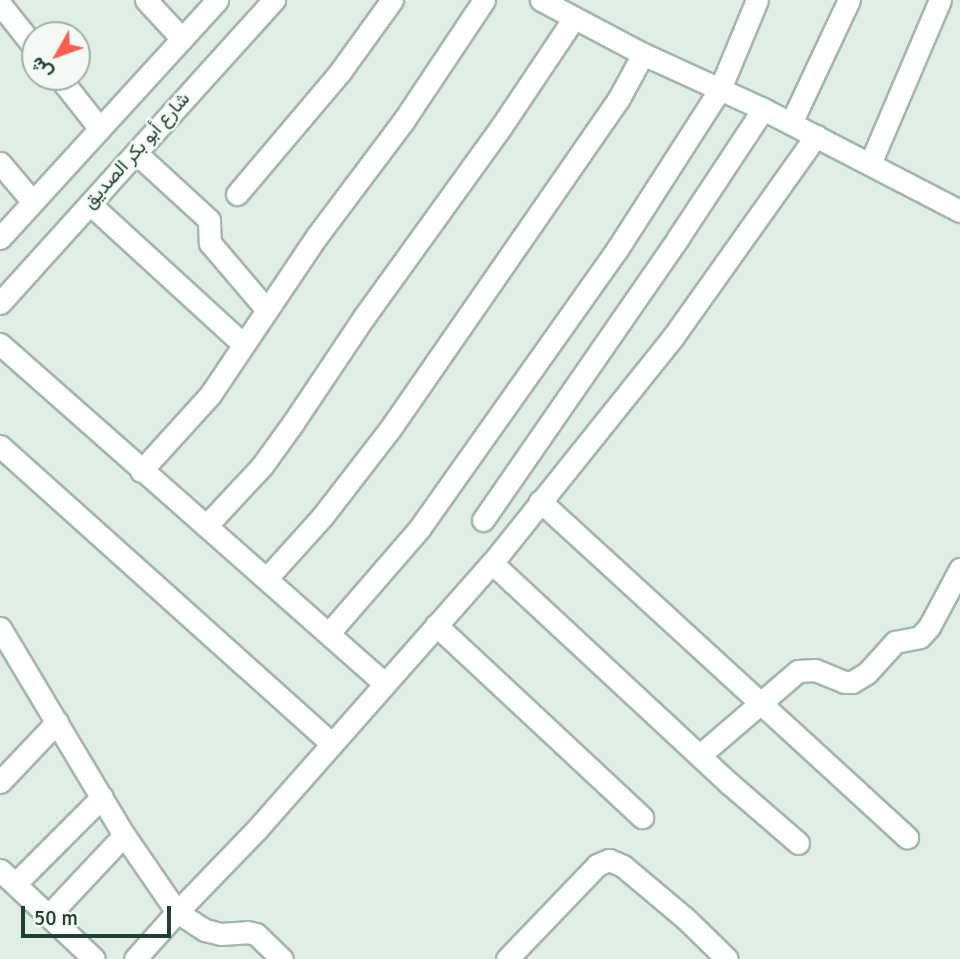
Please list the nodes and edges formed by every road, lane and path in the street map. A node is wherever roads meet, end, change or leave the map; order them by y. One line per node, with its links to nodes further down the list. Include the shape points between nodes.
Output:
1 (146, 0): 13 (street)
2 (217, 0): 13 (street)
3 (274, 0): 21 (street, شارع أبو بكر الصديق)
4 (392, 0): 24 (street, via 340,72)
5 (484, 0): 30 (street)
6 (757, 0): 15 (street)
7 (849, 0): 18 (street)
8 (940, 0): 23 (street)
9 (544, 1): 11 (street)
10 (0, 4): 12 (street)
11 (574, 18): 14 (street); 37 (street, via 293,424 262,466)
12 (21, 30)
13 (181, 39): 19 (street)
14 (643, 54): 15 (street); 40 (street, via 618,100 390,429)
15 (720, 89): 17 (street); 43 (street, via 616,251 419,529)
16 (70, 91): 19 (street)
17 (763, 109): 18 (street); 36 (street)
18 (791, 123): 20 (street)
19 (100, 129): 25 (street)
20 (816, 136): 23 (street); 35 (street, via 673,337)
21 (136, 153): 26 (street, شارع أبو بكر الصديق); 30 (street, via 209,220 210,243)
22 (0, 163): 25 (street)
23 (870, 164): 27 (street)
24 (237, 194)
25 (33, 201): 28 (street)
26 (90, 204): 29 (street, شارع أبو بكر الصديق); 32 (street)
27 (960, 211)
28 (0, 238)
29 (0, 303)
30 (267, 310): 32 (street)
31 (0, 344): 34 (street)
32 (243, 344): 34 (street, via 193,416)
33 (0, 446): 48 (street)
34 (141, 471): 37 (street)
35 (540, 502): 38 (street); 46 (street)
36 (483, 520)
37 (206, 526): 40 (street)
38 (492, 563): 41 (street); 49 (street)
39 (960, 569): 46 (street, via 920,637 895,642 860,679 844,682 805,669)
40 (267, 579): 43 (street)
41 (436, 625): 45 (street); 52 (street)
42 (0, 628): 44 (street)
43 (329, 633): 45 (street)
44 (7, 659): 47 (street)
45 (384, 683): 48 (street)
46 (759, 702): 49 (street); 54 (street)
47 (57, 722): 50 (street); 51 (street)
48 (332, 744): 57 (street)
49 (700, 755): 55 (street)
50 (0, 782)
51 (102, 797): 53 (street); 56 (street)
52 (642, 817)
53 (124, 835): 57 (street); 58 (street)
54 (907, 837)
55 (798, 843)
56 (7, 877): 58 (street)
57 (177, 912): 61 (street); 62 (street, via 205,930 256,934)
58 (48, 916): 60 (street)
59 (724, 958): 63 (street, via 686,919 623,866 608,860 597,865)
60 (94, 959)
61 (135, 959)
62 (282, 959)
63 (507, 959)

